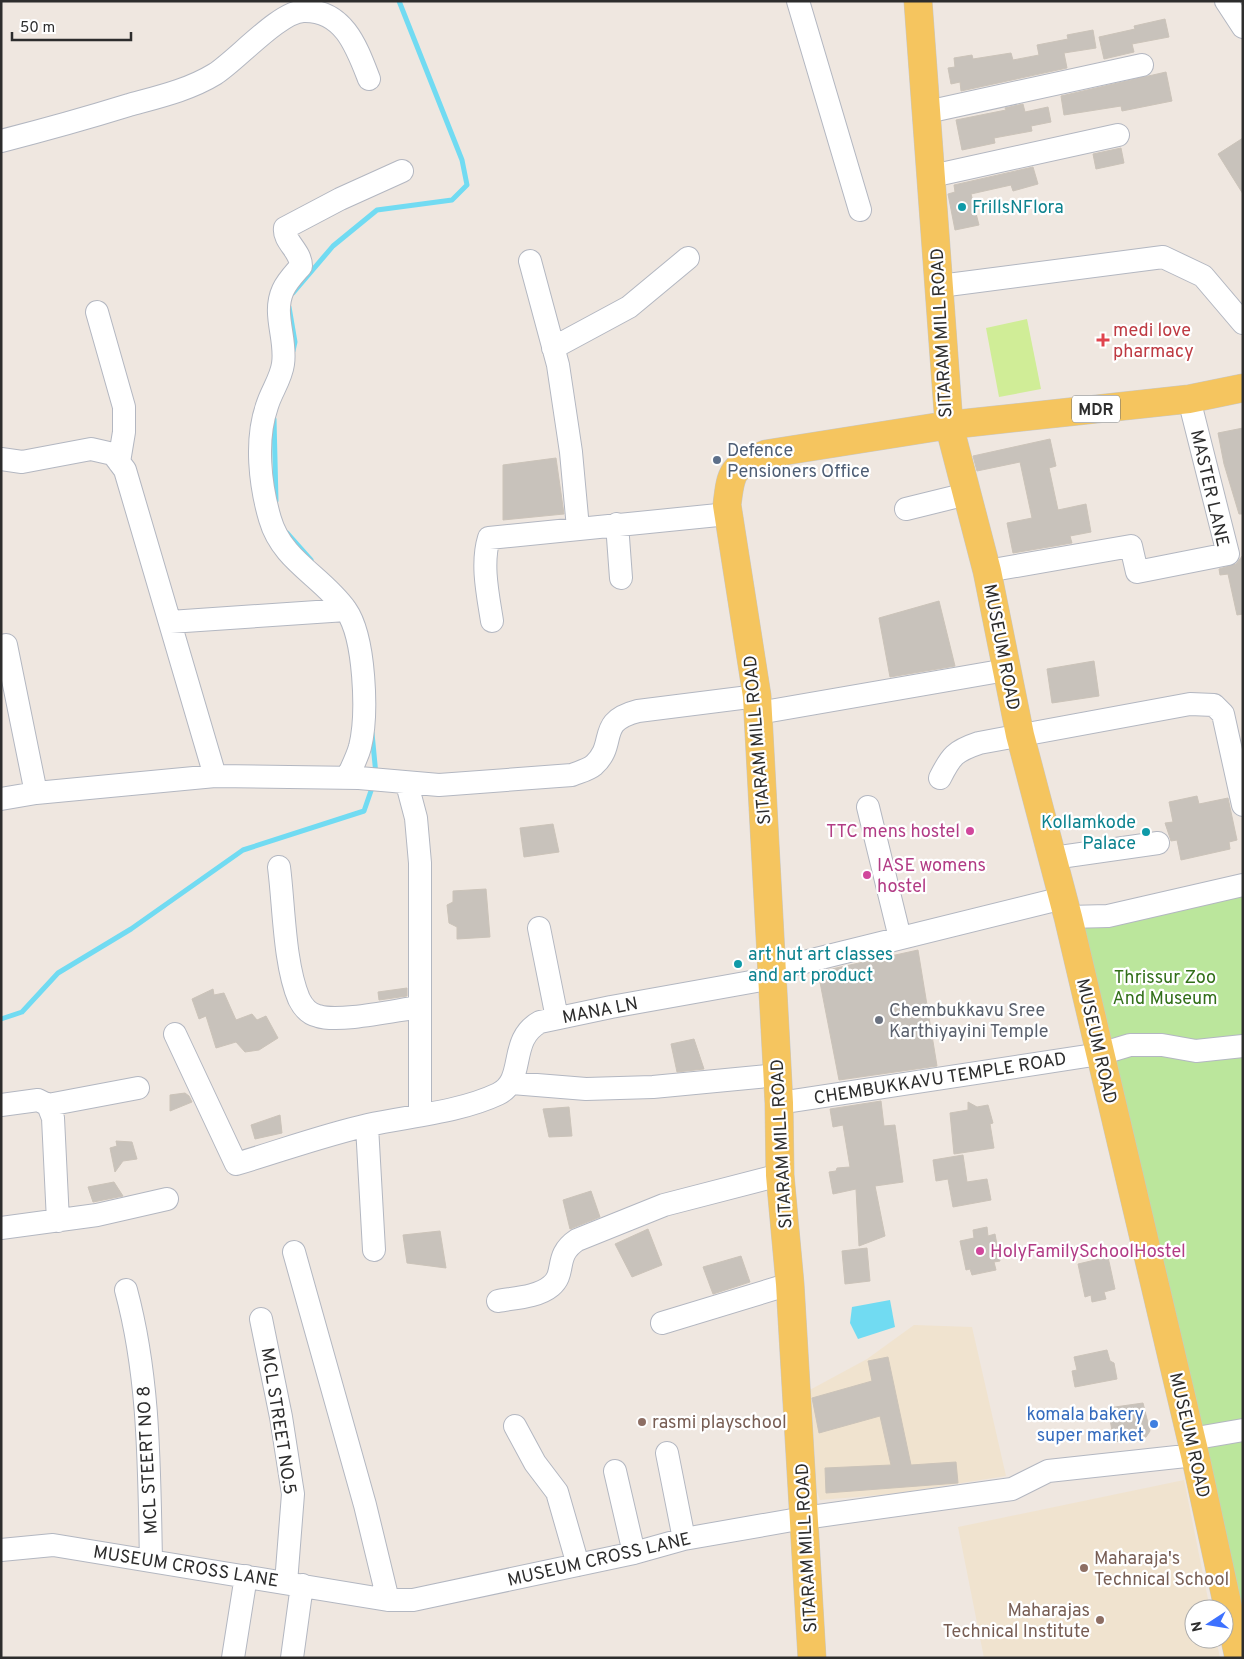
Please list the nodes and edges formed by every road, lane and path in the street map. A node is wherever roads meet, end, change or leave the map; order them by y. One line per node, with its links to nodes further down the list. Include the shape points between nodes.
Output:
1 (798, 1): 12 (street)
2 (918, 1): 7 (main road, SITARAM MILL ROAD)
3 (1226, 1): 4 (street)
4 (1243, 27)
5 (1142, 65): 7 (street)
6 (369, 79): 9 (street, via 357,48 343,26 322,13 302,11 273,27 215,74 190,86)
7 (928, 112): 11 (main road, SITARAM MILL ROAD)
8 (1118, 135): 11 (street)
9 (1, 142)
10 (402, 171): 31 (street, via 288,225 284,231 299,256 301,266 279,300 284,355 283,367 262,424 264,496 278,540 291,558 330,591)
11 (932, 176): 15 (main road, SITARAM MILL ROAD)
12 (860, 210)
13 (688, 258): 18 (street, via 629,307)
14 (530, 261): 18 (street)
15 (940, 286): 17 (street, via 1163,257 1203,276); 21 (main road, SITARAM MILL ROAD)
16 (97, 312): 23 (street, via 124,406)
17 (1243, 323)
18 (553, 348): 28 (street, via 571,452)
19 (1243, 388): 20 (main road, MDR)
20 (1189, 400): 21 (main road, MDR); 29 (street, MASTER LANE, via 1228,554 1137,572 1131,546)
21 (949, 425): 24 (main road, MUSEUM ROAD); 26 (main road, SITARAM MILL ROAD, via 766,454 744,462 731,476)
22 (1, 459): 23 (street, via 22,462 91,449 113,454)
23 (119, 462): 33 (street, via 126,470)
24 (967, 494): 25 (street); 29 (main road, MUSEUM ROAD)
25 (906, 509)
26 (728, 514): 27 (street); 36 (main road, SITARAM MILL ROAD)
27 (617, 524): 28 (street); 30 (street)
28 (578, 528): 32 (street, via 489,538 487,588)
29 (987, 570): 35 (main road, MUSEUM ROAD)
30 (621, 578)
31 (346, 610): 33 (street); 39 (street, via 360,643 363,717)
32 (492, 621)
33 (170, 622): 38 (street)
34 (6, 645): 42 (street)
35 (1006, 670): 36 (street); 37 (main road, MUSEUM ROAD)
36 (757, 704): 41 (street, via 638,711 620,715 612,724 601,757 592,767 572,775 439,786); 53 (main road, SITARAM MILL ROAD)
37 (1020, 735): 40 (street, via 962,749 950,758); 44 (street, via 1190,704 1214,705 1223,714); 47 (main road, MUSEUM ROAD)
38 (216, 776): 39 (street); 42 (street)
39 (353, 778): 41 (street)
40 (940, 778)
41 (397, 783): 54 (street, via 416,818 420,863)
42 (36, 793): 43 (street)
43 (1, 798)
44 (1243, 805)
45 (868, 807): 52 (street)
46 (1158, 843): 47 (street)
47 (1053, 858): 50 (main road, MUSEUM ROAD)
48 (280, 867): 54 (street, via 290,960 299,998 306,1011 318,1017 337,1017)
49 (1243, 885): 50 (street, MANA LN, via 1108,916)
50 (1065, 907): 52 (street, MANA LN); 58 (main road, MUSEUM ROAD)
51 (539, 928): 55 (street)
52 (900, 938): 53 (street, MANA LN)
53 (772, 974): 55 (street, MANA LN); 59 (main road, SITARAM MILL ROAD)
54 (420, 1007): 65 (street)
55 (557, 1018): 60 (street, MANA LN, via 529,1028 522,1038)
56 (175, 1034): 66 (street, via 236,1164)
57 (1243, 1046): 58 (street, CHEMBUKKAVU TEMPLE ROAD, via 1196,1051 1162,1044 1130,1045)
58 (1100, 1054): 62 (street, CHEMBUKKAVU TEMPLE ROAD); 80 (main road, MUSEUM ROAD)
59 (778, 1074): 60 (street, via 643,1088 586,1089); 62 (main road, SITARAM MILL ROAD)
60 (512, 1083): 65 (street, via 499,1093)
61 (138, 1088): 64 (street)
62 (779, 1103): 67 (main road, SITARAM MILL ROAD)
63 (1, 1105): 64 (street, via 38,1100)
64 (48, 1105): 69 (street, via 53,1118)
65 (420, 1114): 66 (street)
66 (366, 1126): 71 (street)
67 (780, 1175): 73 (main road, SITARAM MILL ROAD); 75 (street, via 664,1205 577,1240 562,1254 560,1271 553,1285 541,1292)
68 (167, 1199): 69 (street)
69 (58, 1221): 70 (street)
70 (1, 1228)
71 (374, 1250)
72 (294, 1252): 91 (street, via 365,1505)
73 (790, 1284): 77 (street); 83 (main road, SITARAM MILL ROAD)
74 (126, 1290): 87 (street, MCL STEERT NO 8, via 136,1327 147,1412)
75 (498, 1301)
76 (261, 1319): 90 (street, MCL STREET NO.5, via 293,1494)
77 (662, 1323)
78 (515, 1426): 88 (street, via 557,1492)
79 (1243, 1430): 80 (street, MUSEUM CROSS LANE)
80 (1193, 1447): 83 (street, MUSEUM CROSS LANE, via 1048,1471 1012,1489); 95 (main road, MUSEUM ROAD)
81 (667, 1453): 84 (street)
82 (614, 1471): 86 (street)
83 (804, 1518): 84 (street, MUSEUM CROSS LANE); 94 (main road, SITARAM MILL ROAD)
84 (684, 1539): 86 (street, MUSEUM CROSS LANE)
85 (1, 1550): 87 (street, MUSEUM CROSS LANE, via 54,1545)
86 (634, 1553): 88 (street, MUSEUM CROSS LANE)
87 (151, 1561): 89 (street, MUSEUM CROSS LANE)
88 (578, 1565): 91 (street, MUSEUM CROSS LANE, via 413,1600)
89 (246, 1576): 90 (street, MUSEUM CROSS LANE); 92 (street)
90 (294, 1584): 91 (street, MUSEUM CROSS LANE); 93 (street, MCL STREET NO.5)
91 (388, 1600)
92 (233, 1658)
93 (292, 1658)
94 (812, 1658)
95 (1239, 1658)

